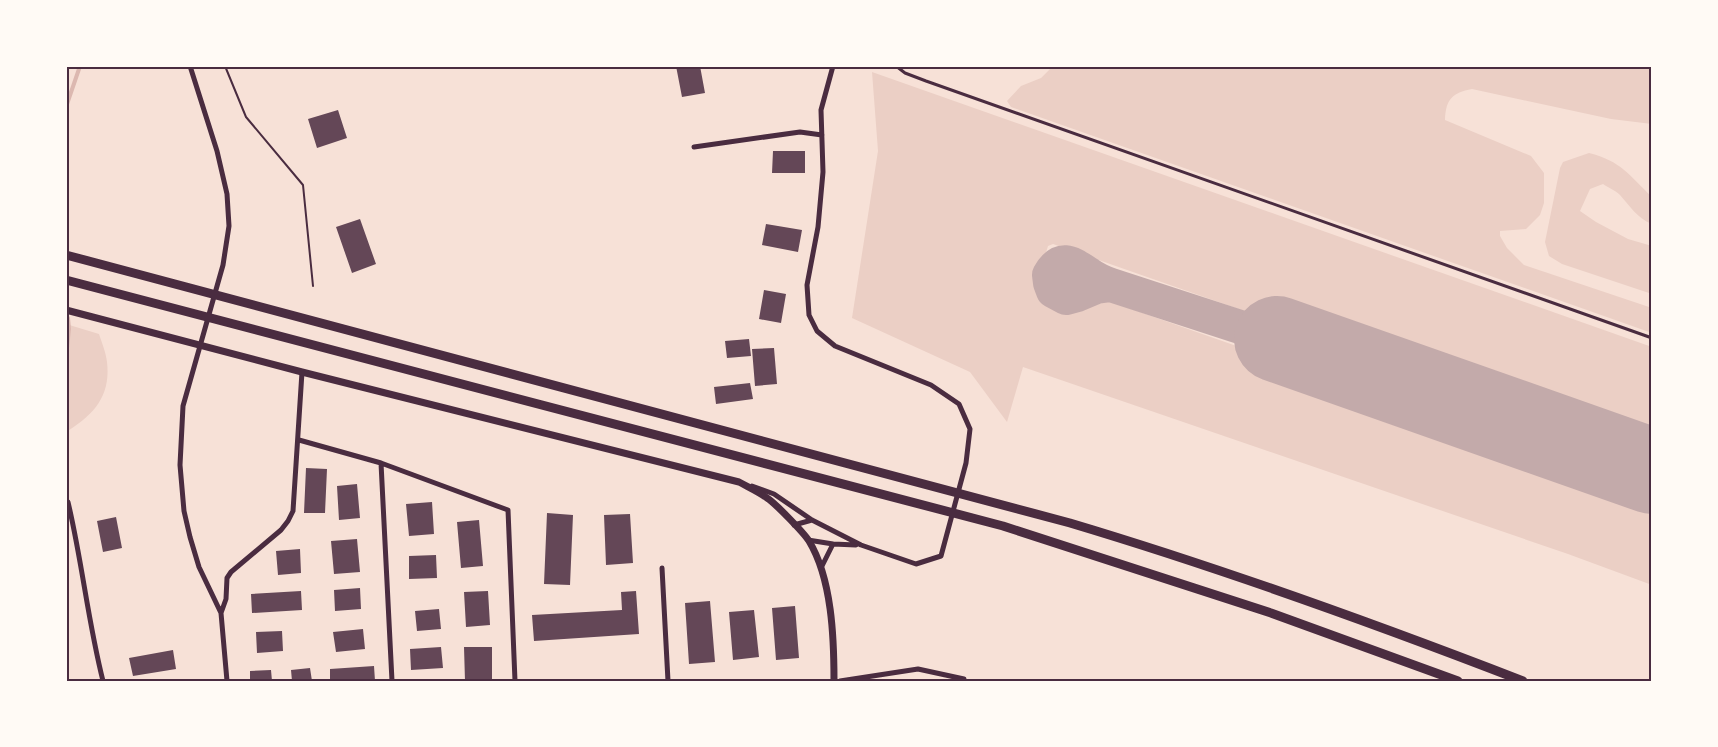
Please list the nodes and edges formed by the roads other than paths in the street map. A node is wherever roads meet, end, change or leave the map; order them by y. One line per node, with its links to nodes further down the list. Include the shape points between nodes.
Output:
1 (190, 66): 22 (street, via 217,151 227,194 229,226 223,265 183,406 180,465 184,512 199,567)
2 (833, 66): 4 (street, via 821,110)
3 (896, 66): 9 (lane, via 926,81)
4 (822, 135): 5 (street, via 800,132); 19 (street, via 824,171 807,285 809,315 817,331 834,346 931,385 959,404 970,429 966,463 941,556 916,564)
5 (694, 147)
6 (66, 255): 32 (highway, via 1070,523 1346,614)
7 (66, 280): 31 (highway, via 1003,526 1271,613)
8 (66, 310): 10 (street)
9 (1652, 338)
10 (302, 372): 11 (street); 13 (street)
11 (299, 440): 12 (street); 22 (street, via 293,511 270,540 231,572)
12 (381, 463): 25 (street); 26 (street, via 508,510)
13 (739, 482): 15 (street, via 774,494); 16 (street, via 768,498)
14 (68, 502): 23 (street)
15 (812, 520): 16 (street); 19 (street)
16 (794, 525): 17 (street)
17 (808, 540): 18 (street); 21 (street)
18 (833, 544): 19 (street); 21 (street)
19 (861, 545)
20 (662, 568): 27 (street)
21 (821, 568): 28 (street, via 831,620)
22 (221, 613): 24 (street)
23 (103, 681)
24 (227, 681)
25 (392, 681)
26 (515, 681)
27 (668, 681)
28 (834, 681)
29 (840, 681): 30 (street, via 918,669)
30 (964, 681)
31 (1458, 681)
32 (1523, 681)

